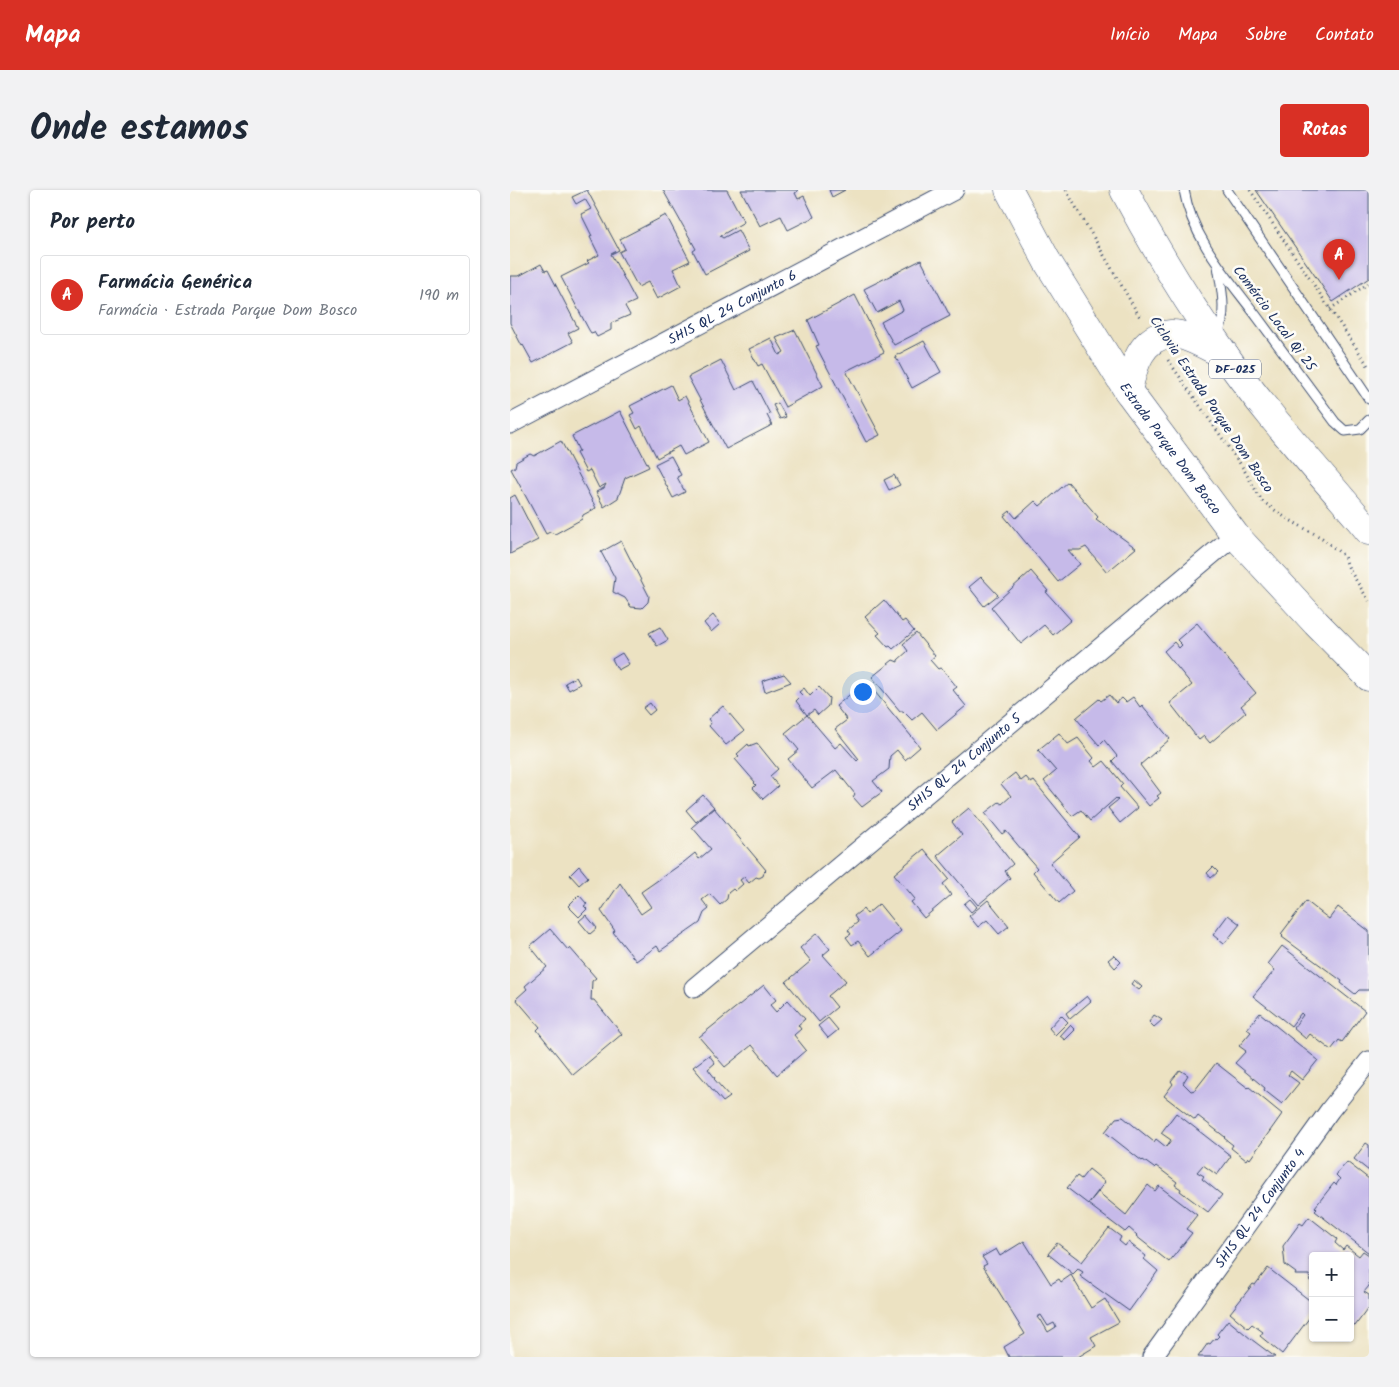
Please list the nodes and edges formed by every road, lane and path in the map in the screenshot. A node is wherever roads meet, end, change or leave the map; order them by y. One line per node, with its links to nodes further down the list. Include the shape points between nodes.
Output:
1 (954, 190): 17 (street, SHIS QL 24 Conjunto 6)
2 (1010, 190): 14 (main road, Estrada Parque Dom Bosco, via 1047,261)
3 (1066, 190): 11 (path, Ciclovia Estrada Parque Dom Bosco)
4 (1124, 190): 12 (main road, DF-025, via 1150,239)
5 (1184, 190): 8 (lane, Comércio Local Qi 25, via 1186,204 1199,234)
6 (1228, 190): 15 (lane, Comércio Local Qi 25)
7 (1250, 190): 10 (path)
8 (1218, 264): 12 (lane, via 1224,306); 16 (lane, Comércio Local Qi 25, via 1335,422 1345,431 1360,429)
9 (1369, 283): 10 (path)
10 (1330, 309): 13 (path)
11 (1154, 339): 12 (main road, via 1172,334); 14 (main road, via 1140,353); 20 (path, Ciclovia Estrada Parque Dom Bosco, via 1262,501 1322,538 1344,556 1348,569)
12 (1220, 348): 18 (main road, DF-025, via 1298,448)
13 (1369, 367)
14 (1128, 391): 19 (main road, Estrada Parque Dom Bosco)
15 (1369, 399)
16 (1369, 420)
17 (510, 424)
18 (1369, 531)
19 (1235, 535): 21 (main road, Estrada Parque Dom Bosco); 22 (street, SHIS QL 24 Conjunto 5)
20 (1369, 601)
21 (1369, 677)
22 (694, 988)
23 (1369, 1061): 24 (street, SHIS QL 24 Conjunto 4)
24 (1152, 1357)

